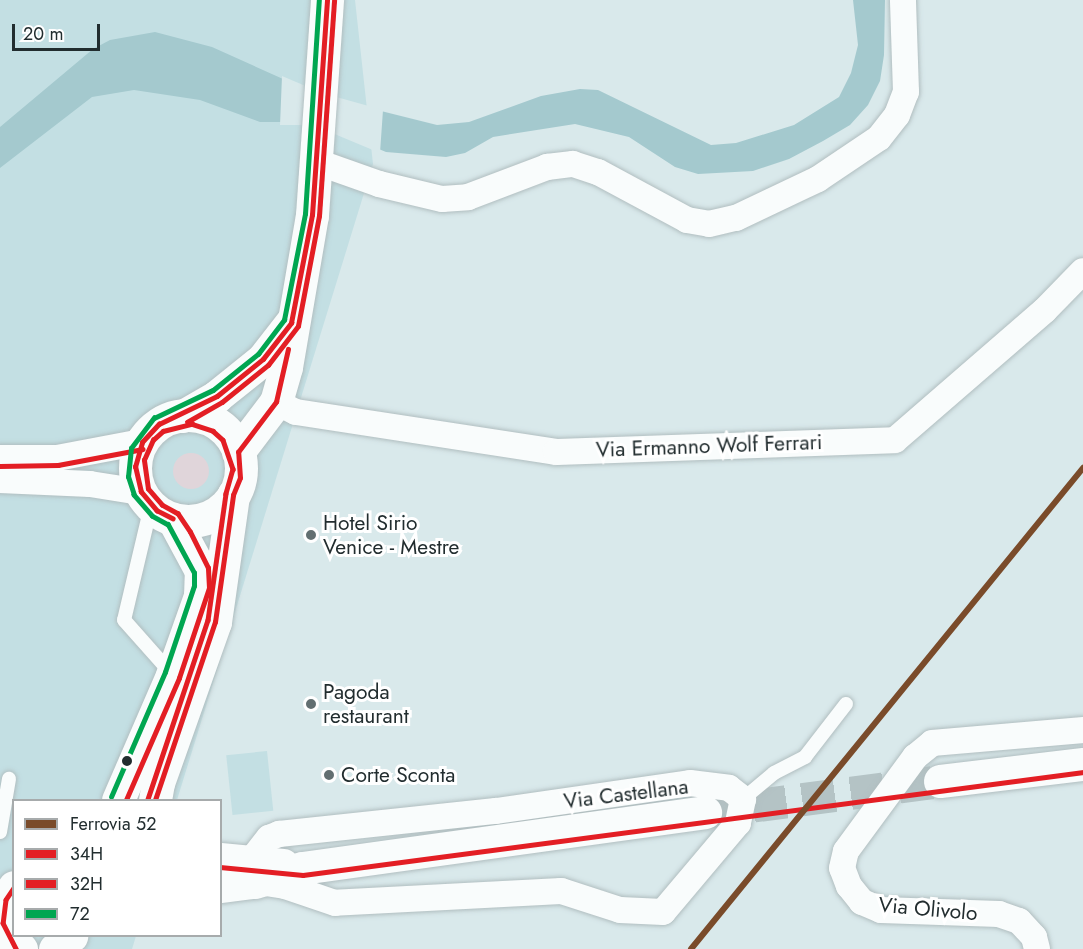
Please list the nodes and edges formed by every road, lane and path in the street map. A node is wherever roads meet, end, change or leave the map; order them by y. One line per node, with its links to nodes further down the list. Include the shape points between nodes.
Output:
1 (327, 0): 3 (street)
2 (903, 0): 3 (street, via 906,92 897,115 879,138 818,179 736,218 709,224 687,220 598,172 573,164 547,167 468,197 442,199 379,184)
3 (317, 162): 5 (street, via 312,215)
4 (1083, 271): 6 (street, Via Ermanno Wolf Ferrari, via 1045,310 895,440 556,452 296,412)
5 (291, 322): 6 (street, via 286,367); 7 (street, via 263,359 217,396)
6 (276, 402): 9 (street)
7 (183, 416): 8 (street, via 159,424); 9 (street, via 217,424)
8 (142, 442): 10 (street, via 57,458); 13 (street, via 135,467)
9 (238, 452): 12 (street, via 241,469)
10 (0, 458)
11 (0, 480): 13 (street, via 90,484)
12 (233, 495): 13 (street, via 207,518 190,521); 21 (street, via 215,622)
13 (155, 505): 14 (street, via 193,551 202,578 198,605); 14 (lane, via 124,620)
14 (172, 675): 20 (street)
15 (846, 704): 22 (lane, via 804,757 774,773)
16 (1083, 729): 29 (street, Via Olivolo, via 932,743 915,757 846,851 842,868 849,886 862,902 881,910 999,915 1019,921 1034,938)
17 (1083, 764): 19 (street)
18 (9, 779): 24 (lane)
19 (940, 781)
20 (119, 799)
21 (155, 799)
22 (743, 799): 25 (street, Via Castellana, via 729,788 690,783 496,812 279,834 268,838); 25 (street, Via Castellana, via 738,823 663,912 620,910 561,891 364,905 335,903)
23 (705, 812): 25 (street, Via Castellana, via 302,868)
24 (0, 832)
25 (242, 868): 26 (street, Via Castellana)
26 (222, 884)
27 (12, 890): 28 (street, via 6,900)
28 (11, 938)
29 (1037, 949)

